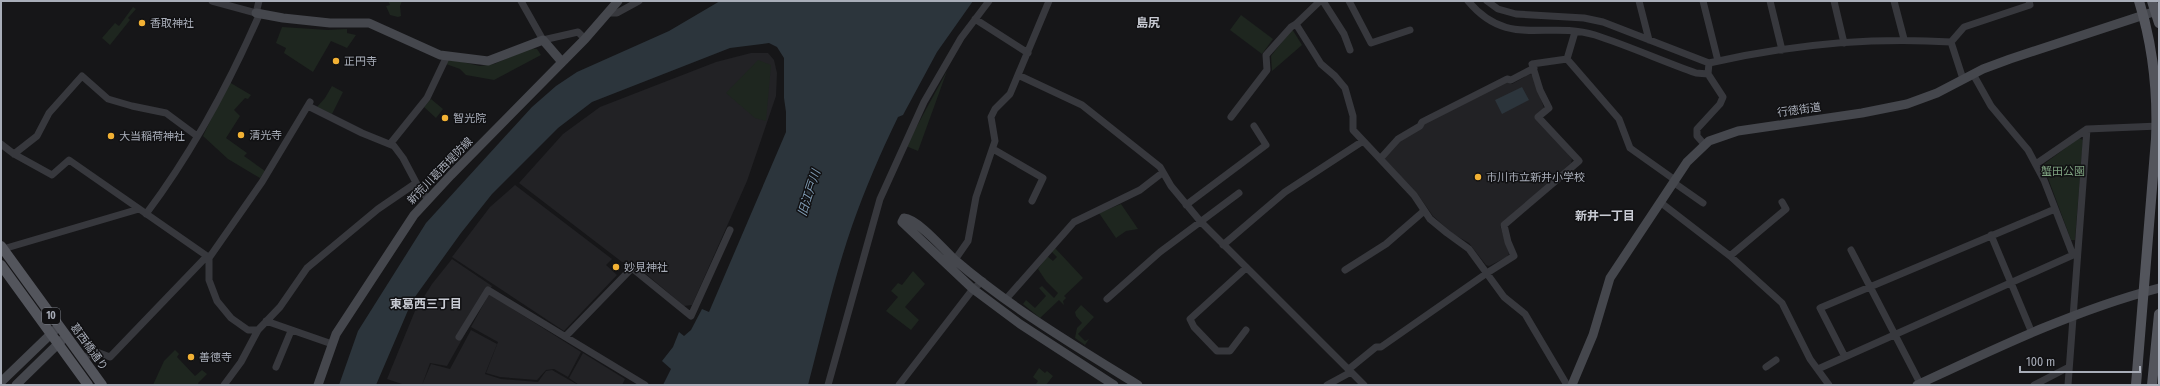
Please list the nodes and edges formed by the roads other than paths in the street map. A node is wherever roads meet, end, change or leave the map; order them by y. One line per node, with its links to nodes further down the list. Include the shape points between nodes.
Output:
1 (212, 1): 21 (street)
2 (259, 1): 21 (street)
3 (521, 1): 31 (street)
4 (618, 1): 22 (street, 新荒川葛西堤防線)
5 (639, 1): 22 (street, via 617,13)
6 (989, 1): 24 (street)
7 (1049, 1): 37 (street)
8 (1322, 1): 26 (street); 35 (street, via 1344,34)
9 (1349, 1): 27 (street, via 1371,43)
10 (1468, 1): 28 (street, via 1486,19 1505,28)
11 (1487, 1): 32 (street, via 1498,9 1516,14 1591,19)
12 (1639, 1): 32 (street)
13 (1703, 1): 40 (street)
14 (1770, 1): 36 (street)
15 (1834, 1): 34 (street)
16 (1894, 1): 30 (street)
17 (2029, 1): 33 (street, via 2030,5 1964,27)
18 (2139, 1): 23 (main road)
19 (2152, 1): 20 (main road)
20 (2157, 11): 23 (street, 行徳街道); 25 (main road)
21 (258, 13): 38 (street, via 330,23 369,23); 52 (street, via 230,75)
22 (610, 13): 29 (street, 新荒川葛西堤防線)
23 (2143, 15): 45 (street, 行徳街道); 50 (main road, via 2153,64)
24 (975, 19): 37 (street); 129 (street, via 924,102 880,199)
25 (2159, 23)
26 (1296, 24): 48 (street, via 1291,26 1266,55 1267,70); 53 (street, via 1321,64 1345,88 1353,116 1353,130)
27 (1410, 30)
28 (1575, 32): 39 (street); 44 (street, via 1595,35 1696,73)
29 (585, 39): 31 (street, via 578,32); 41 (street, 新荒川葛西堤防線)
30 (1904, 39): 33 (street); 34 (street)
31 (544, 40): 38 (street, via 488,61); 41 (street)
32 (1649, 40): 42 (street)
33 (1951, 42): 47 (street)
34 (1844, 43): 36 (street)
35 (1350, 50)
36 (1782, 50): 40 (street)
37 (1028, 53): 46 (street)
38 (447, 56): 55 (street, via 427,98)
39 (1567, 59): 43 (street, via 1532,64); 62 (street, via 1619,119 1630,148)
40 (1718, 61): 42 (street)
41 (562, 62): 65 (street, 新荒川葛西堤防線)
42 (1709, 63): 44 (street)
43 (1534, 68): 59 (street, via 1422,122 1420,126 1398,139); 88 (street, via 1540,90 1549,108 1538,117 1579,161 1504,225 1514,256)
44 (1708, 74): 56 (street, via 1723,97 1698,129 1697,136)
45 (1972, 74): 47 (street, 行徳街道); 60 (street, via 1991,106 2025,145)
46 (1018, 75): 57 (street, via 1010,94 995,108 991,117 995,141); 61 (street, via 1082,105 1160,167)
47 (1963, 79): 56 (street, 行徳街道, via 1937,93 1894,108 1738,130)
48 (1230, 117)
49 (1254, 126): 70 (street, via 1266,146)
50 (2158, 126): 51 (street); 94 (main road)
51 (2087, 129): 60 (street); 81 (street)
52 (197, 136): 58 (street, via 166,113 108,99 82,76 49,113 37,136); 74 (street, via 184,162)
53 (1363, 141): 59 (street); 78 (street, via 1285,192)
54 (1, 144): 58 (street)
55 (390, 144): 63 (street, via 402,156); 83 (street, via 362,133 309,104 262,182)
56 (1704, 144): 62 (street, 行徳街道)
57 (993, 148): 66 (street, via 1043,178); 84 (street, via 976,197 968,241)
58 (14, 154): 71 (street, via 52,176 69,160)
59 (1380, 159): 73 (street, via 1414,195)
60 (2036, 164): 72 (street)
61 (1162, 173): 70 (street); 95 (street, via 1140,190 1074,222)
62 (1674, 181): 67 (street, 行徳街道); 69 (street)
63 (416, 183): 65 (street); 99 (street, via 378,209 307,268 280,307)
64 (1239, 193): 75 (street)
65 (428, 199): 111 (street, 新荒川葛西堤防線, via 405,228)
66 (1032, 201)
67 (1660, 202): 82 (street); 136 (street, 行徳街道, via 1610,278 1594,335)
68 (1782, 202): 82 (street, via 1786,209)
69 (1703, 203)
70 (1186, 205): 75 (street)
71 (139, 209): 74 (street); 79 (street)
72 (2055, 209): 77 (street); 81 (street)
73 (1424, 211): 87 (street, via 1386,244); 88 (street, via 1435,224 1469,249)
74 (146, 214): 83 (street)
75 (1201, 222): 78 (street); 96 (street, via 1160,252)
76 (730, 230): 107 (street, via 691,316 632,268)
77 (1991, 235): 90 (street); 91 (street)
78 (1223, 245): 86 (street)
79 (2, 248): 100 (main road, 葛西橋通り / 10)
80 (1851, 250): 91 (street)
81 (2075, 255): 90 (street); 98 (street)
82 (1730, 256): 118 (street, via 1782,303)
83 (208, 257): 101 (street, via 209,280 217,302 236,322 248,330); 113 (street, via 110,357 94,351)
84 (953, 263): 84 (street, via 904,226 904,218 917,226); 89 (street); 93 (street)
85 (1, 265): 105 (main road, 葛西橋通り / 10)
86 (1246, 268): 102 (street, via 1190,319 1194,327 1217,351 1230,351); 120 (street)
87 (1345, 270)
88 (1486, 273): 120 (street, via 1381,347 1376,347); 135 (street, via 1504,297 1525,314)
89 (983, 281): 93 (street); 95 (street)
90 (2011, 283): 104 (street); 106 (street)
91 (1870, 286): 106 (street); 112 (street, via 1820,308)
92 (2159, 288): 94 (street)
93 (973, 289): 130 (street); 131 (street, via 1020,324)
94 (2144, 292): 98 (street); 141 (main road)
95 (1006, 299): 132 (street)
96 (1107, 299)
97 (2159, 314): 142 (main road)
98 (2073, 315): 104 (street); 117 (street)
99 (266, 322): 101 (street); 103 (street)
100 (59, 326): 105 (street); 108 (main road, 葛西橋通り / 10)
101 (258, 330): 126 (street, via 241,362)
102 (1246, 330)
103 (291, 331): 111 (street); 115 (street)
104 (2032, 333): 138 (street)
105 (51, 334): 110 (main road, 葛西橋通り / 10); 121 (street)
106 (1895, 335): 112 (street); 138 (street)
107 (566, 336): 109 (street, via 488,290); 128 (street)
108 (66, 337): 110 (street); 113 (main road, 葛西橋通り / 10)
109 (459, 337)
110 (58, 344): 122 (street); 123 (main road, 葛西橋通り / 10)
111 (332, 344): 127 (street, 新荒川葛西堤防線)
112 (1845, 357): 118 (street)
113 (82, 358): 119 (main road, 葛西橋通り / 10)
114 (1776, 360): 116 (street)
115 (276, 367)
116 (1766, 367)
117 (2069, 367): 139 (street); 140 (street)
118 (1818, 369): 137 (street)
119 (92, 371): 124 (main road, 葛西橋通り / 10); 125 (street)
120 (1350, 371): 133 (street); 134 (street)
121 (3, 378)
122 (16, 385)
123 (88, 385)
124 (102, 385)
125 (107, 385)
126 (224, 385)
127 (318, 385)
128 (645, 385)
129 (828, 385)
130 (899, 385)
131 (1114, 385)
132 (1138, 385)
133 (1327, 385)
134 (1364, 385)
135 (1567, 385)
136 (1572, 385)
137 (1829, 385)
138 (1919, 385)
139 (2034, 385)
140 (2068, 385)
141 (2136, 385)
142 (2152, 385)

